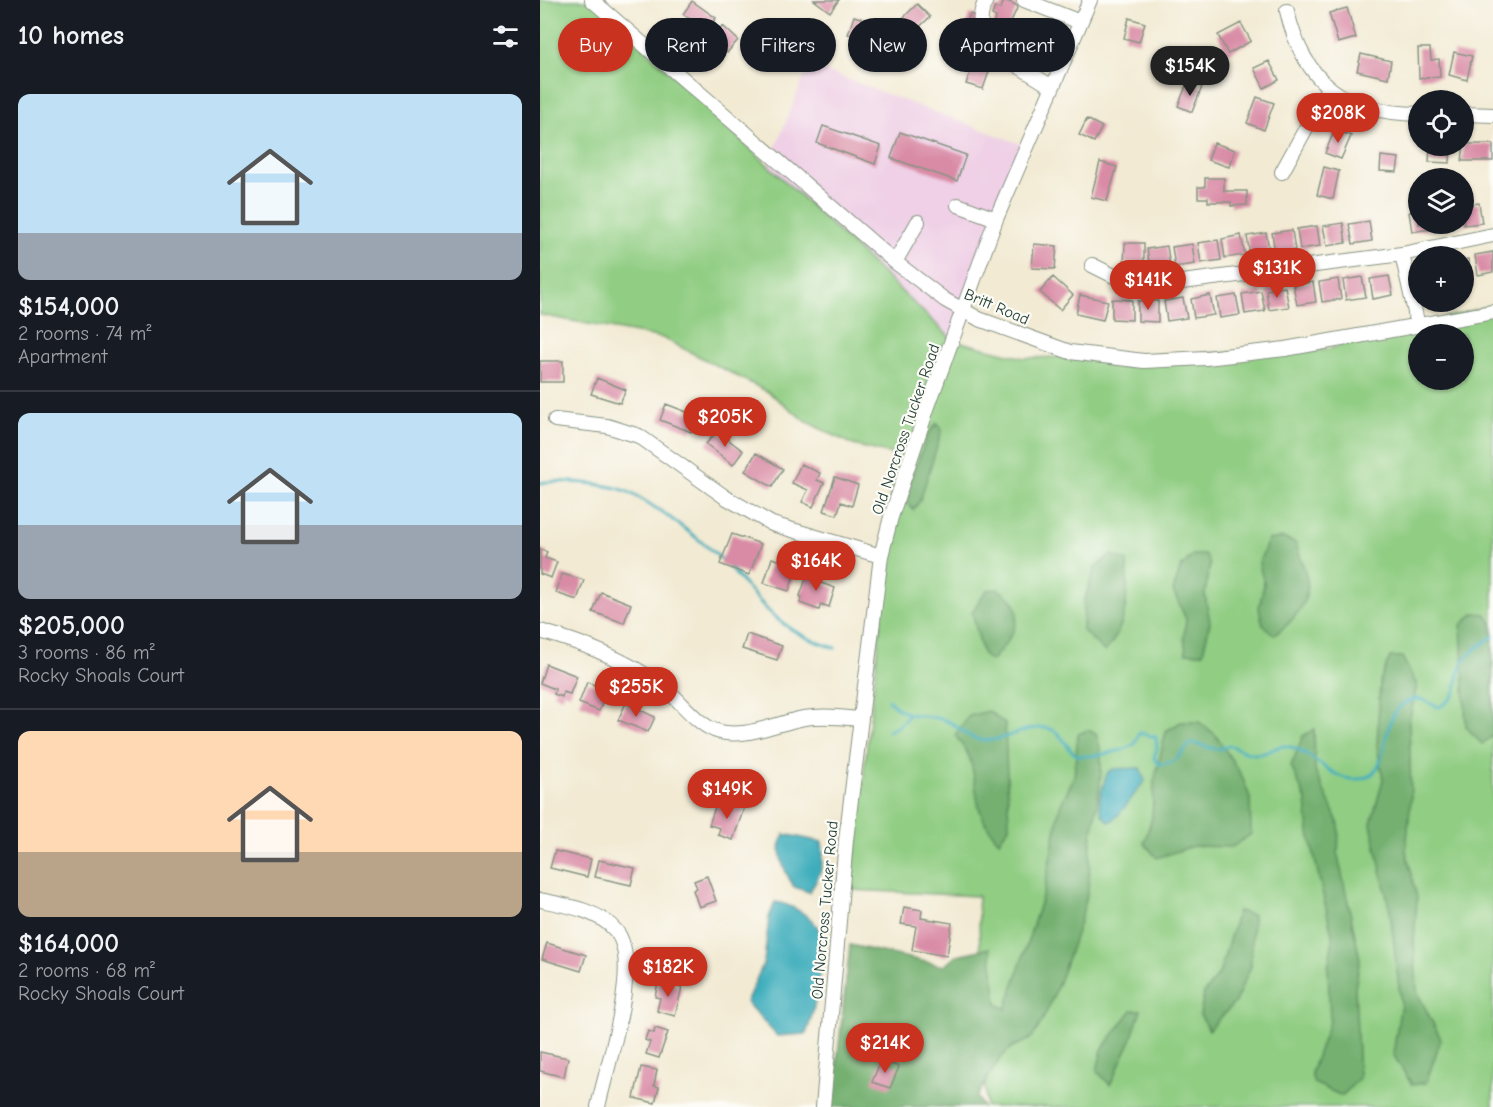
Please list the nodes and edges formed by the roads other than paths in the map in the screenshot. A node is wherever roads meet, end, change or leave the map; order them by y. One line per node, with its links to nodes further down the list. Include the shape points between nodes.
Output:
1 (592, 0): 18 (street, Britt Road)
2 (986, 0): 7 (street, via 980,24 988,47)
3 (1024, 0): 6 (street)
4 (1090, 0): 6 (street, Old Norcross Tucker Road)
5 (1287, 11): 8 (street, via 1299,53)
6 (1080, 22): 7 (street, Old Norcross Tucker Road)
7 (1052, 87): 14 (street, Old Norcross Tucker Road)
8 (1328, 88): 9 (street, via 1354,103 1392,114); 12 (street)
9 (1408, 114)
10 (1474, 114): 11 (street)
11 (1493, 115)
12 (1282, 172)
13 (958, 205): 14 (street)
14 (996, 219): 20 (street, Old Norcross Tucker Road)
15 (918, 222): 18 (street)
16 (1493, 235): 17 (street)
17 (1402, 254): 19 (street, via 1182,282 1128,283); 22 (street)
18 (895, 262): 20 (street, Britt Road)
19 (1092, 265)
20 (963, 311): 24 (street, Britt Road, via 1070,352 1144,361 1285,349); 26 (street, Old Norcross Tucker Road)
21 (1493, 312): 23 (street, Britt Road)
22 (1418, 324)
23 (1429, 324)
24 (1408, 328)
25 (555, 420): 26 (street, via 607,426 639,436 725,497 772,524)
26 (881, 556): 28 (street, Old Norcross Tucker Road)
27 (540, 631): 28 (street, via 621,659 662,686 698,721 715,731 744,733 805,718)
28 (859, 719): 31 (street, Old Norcross Tucker Road)
29 (540, 900): 30 (street, via 601,919 617,932 625,952 623,1000)
30 (598, 1107)
31 (823, 1107)

